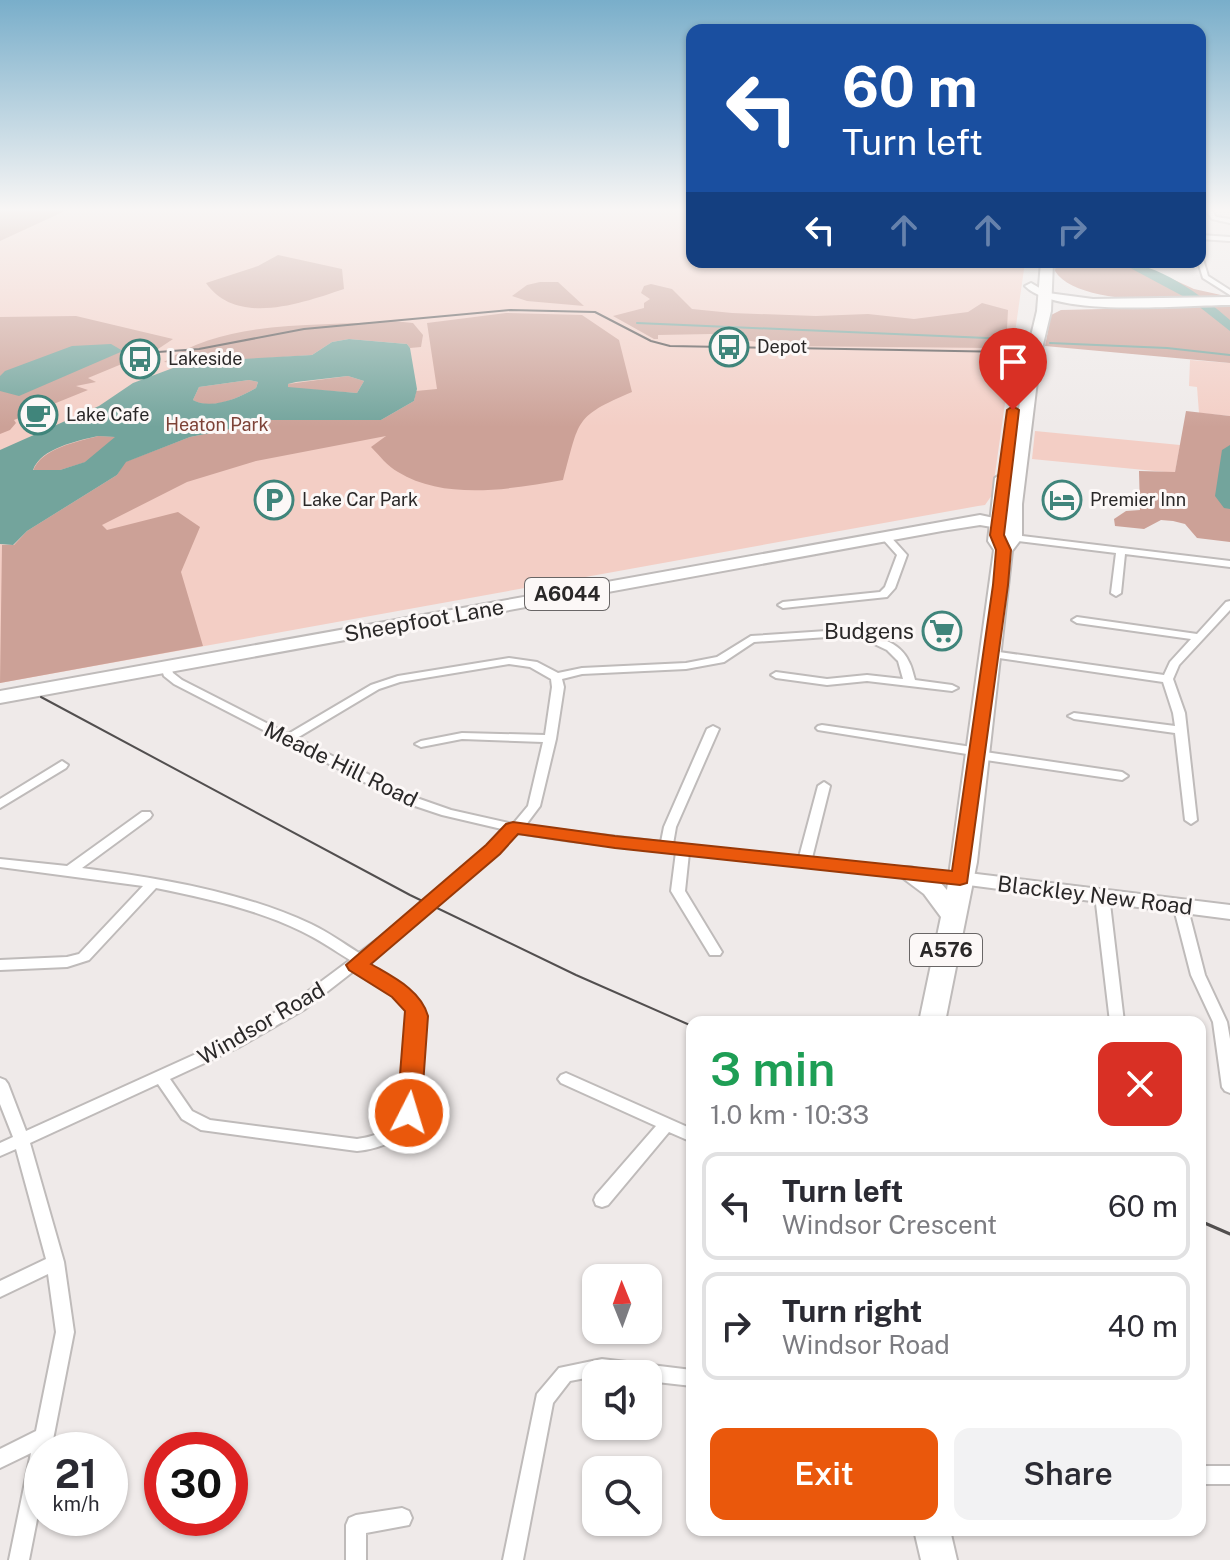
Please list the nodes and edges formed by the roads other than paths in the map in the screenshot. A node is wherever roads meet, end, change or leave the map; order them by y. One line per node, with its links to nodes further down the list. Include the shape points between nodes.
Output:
1 (1032, 282): 7 (highway, A576)
2 (1044, 282): 7 (highway, A576)
3 (1059, 282): 6 (main road)
4 (1226, 284): 5 (street)
5 (1229, 299): 6 (main road, via 1198,304)
6 (1093, 300): 7 (main road)
7 (1040, 304): 8 (highway, A576)
8 (1008, 501): 9 (main road, Sheepfoot Lane / A6044); 11 (highway, A576)
9 (942, 526): 10 (main road, Sheepfoot Lane / A6044); 11 (main road, Sheepfoot Lane / A6044); 11 (main road, Sheepfoot Lane / A6044, via 980,520)
10 (885, 536): 16 (street, via 902,555 883,595); 20 (main road, Sheepfoot Lane / A6044)
11 (1005, 537): 12 (street); 19 (highway, A576)
12 (1121, 551): 13 (street); 14 (street)
13 (1230, 564)
14 (1116, 593)
15 (1230, 604): 18 (street)
16 (783, 605)
17 (1077, 620): 18 (street)
18 (1199, 637): 23 (street, via 1174,664)
19 (992, 654): 23 (street); 34 (highway, A576)
20 (166, 667): 26 (main road, Sheepfoot Lane / A6044); 31 (street, Meade Hill Road, via 178,682)
21 (776, 675): 24 (street)
22 (556, 677): 24 (street, via 686,666 720,660 751,639 842,633 891,648 903,660); 31 (street, via 533,664 509,661 398,679); 32 (street, Windsor Road)
23 (1168, 679): 30 (street)
24 (910, 683): 25 (street)
25 (952, 688)
26 (0, 697)
27 (1074, 716): 30 (street)
28 (822, 728): 34 (street)
29 (713, 729): 42 (street)
30 (1181, 730): 40 (street)
31 (288, 739): 41 (street, Meade Hill Road, via 407,799)
32 (550, 739): 33 (street, via 462,736); 41 (street, Windsor Road, via 534,806)
33 (421, 744)
34 (979, 754): 36 (street); 48 (highway, A576)
35 (62, 765): 38 (street)
36 (1122, 776)
37 (824, 786): 45 (street)
38 (0, 804)
39 (146, 815): 46 (street)
40 (1191, 820)
41 (513, 828): 42 (street, Meade Hill Road); 55 (street, Windsor Road)
42 (666, 848): 43 (street, Meade Hill Road)
43 (683, 849): 45 (street, Meade Hill Road); 54 (street, via 678,891)
44 (0, 863): 46 (street)
45 (804, 863): 47 (street, Meade Hill Road)
46 (70, 870): 49 (street)
47 (908, 873): 48 (street, Meade Hill Road); 53 (highway, via 933,888)
48 (960, 878): 50 (street, Blackley New Road); 53 (highway, A576)
49 (153, 883): 55 (street, via 242,904 301,925); 56 (street, via 84,957)
50 (1102, 895): 51 (street, Blackley New Road); 58 (street)
51 (1180, 905): 52 (street, Blackley New Road); 62 (street, via 1198,975 1220,1022)
52 (1230, 912)
53 (953, 915): 57 (highway, A576)
54 (715, 952)
55 (360, 963): 59 (street, Windsor Road, via 274,1020); 59 (street, via 399,991 417,1016 409,1113 394,1133 357,1145 207,1126 187,1115)
56 (0, 965)
57 (933, 1016)
58 (1116, 1016)
59 (162, 1078): 65 (street, Windsor Road)
60 (566, 1079): 63 (street)
61 (0, 1084): 65 (street)
62 (1230, 1087)
63 (666, 1125): 64 (street); 67 (street)
64 (686, 1133)
65 (22, 1141): 66 (street, Windsor Road); 68 (street)
66 (0, 1150)
67 (602, 1200)
68 (55, 1262): 69 (street); 71 (street, via 65,1332)
69 (0, 1289)
70 (686, 1377): 81 (street, via 602,1367 565,1374 544,1400)
71 (44, 1432)
72 (24, 1447): 73 (street)
73 (0, 1459)
74 (1206, 1475): 75 (street)
75 (1230, 1475)
76 (402, 1518): 80 (street, via 356,1525)
77 (24, 1534): 79 (street)
78 (933, 1536): 82 (highway)
79 (19, 1560)
80 (356, 1560)
81 (513, 1560)
82 (939, 1560)

